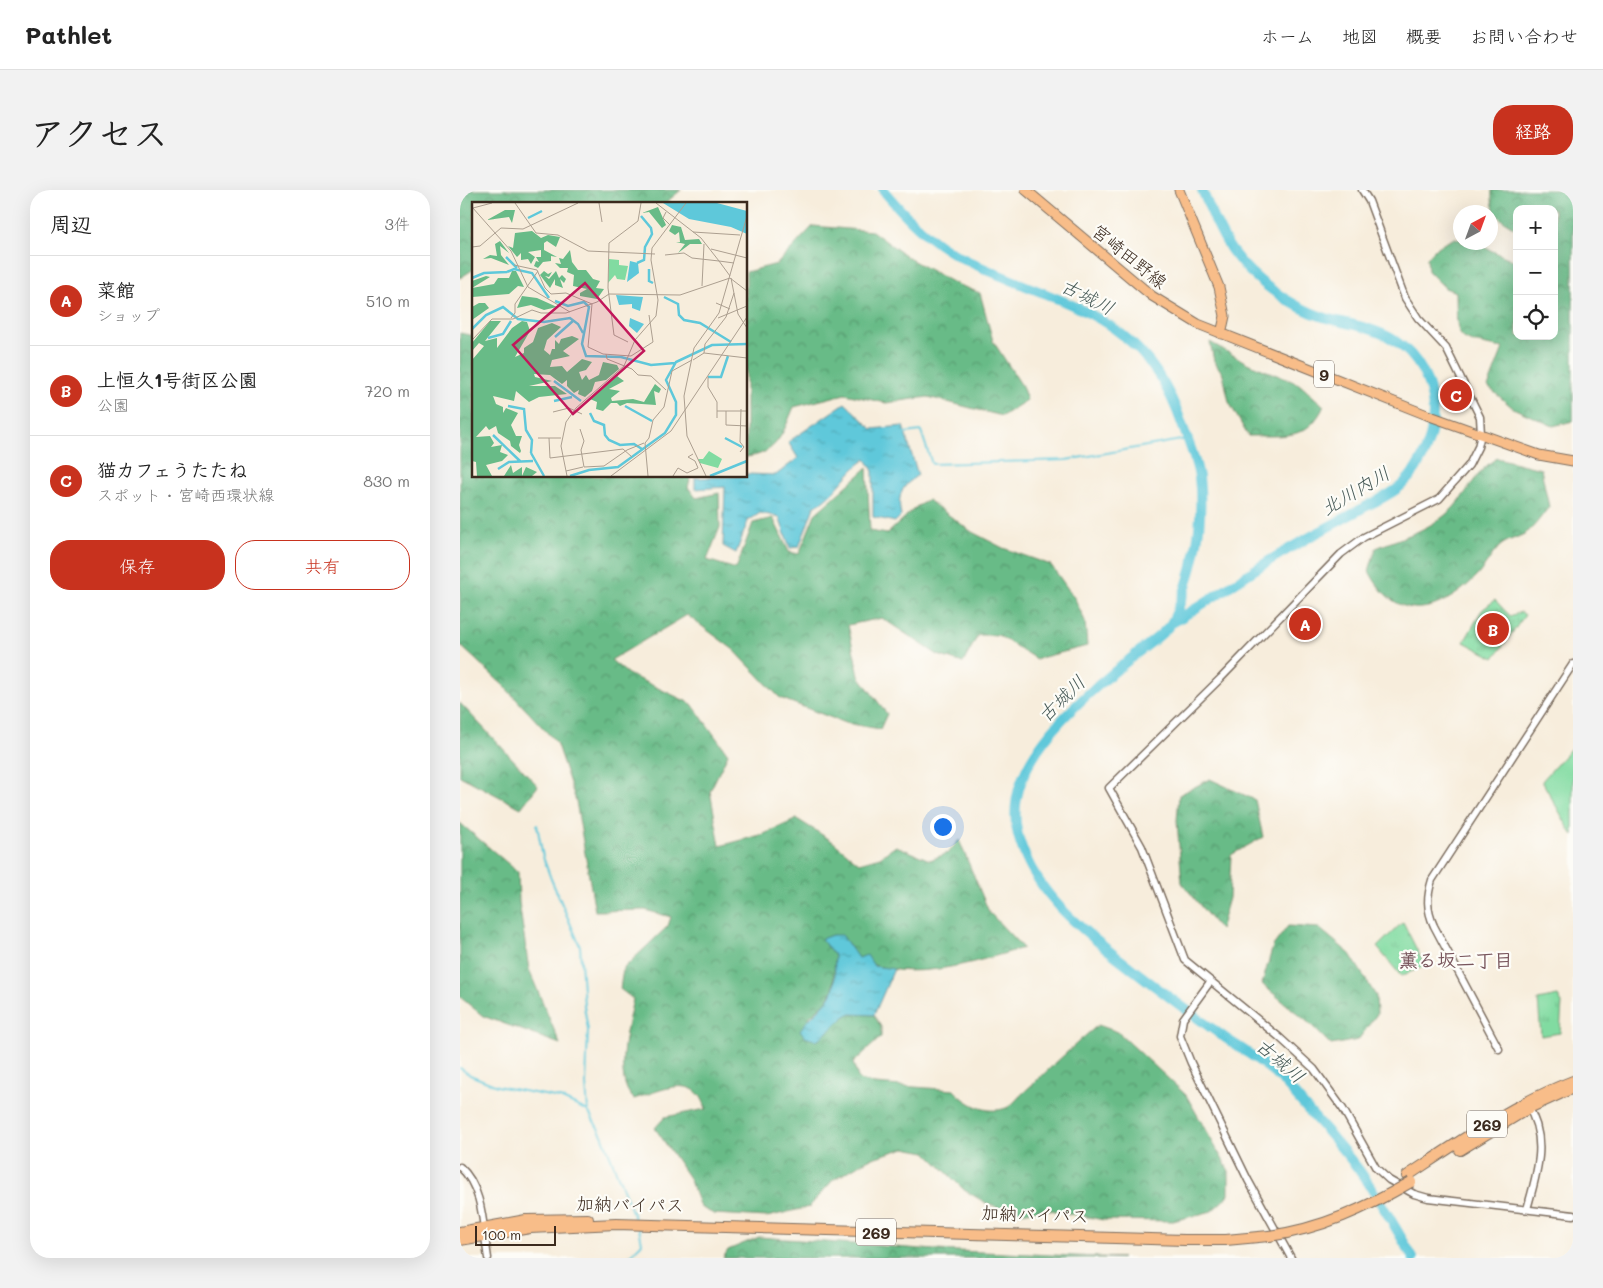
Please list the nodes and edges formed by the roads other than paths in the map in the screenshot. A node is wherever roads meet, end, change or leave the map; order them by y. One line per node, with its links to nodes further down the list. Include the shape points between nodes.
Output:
1 (1026, 190): 4 (main road, 宮崎田野線, via 1152,296)
2 (1177, 190): 4 (main road, via 1219,287 1225,316)
3 (1362, 190): 5 (street, via 1405,298 1418,318 1446,348 1480,417)
4 (1221, 334): 5 (main road, 9)
5 (1481, 434): 6 (main road, 9, via 1539,455); 8 (street, via 1472,460 1448,491 1430,505 1351,545 1109,788 1142,847 1184,960)
6 (1573, 462)
7 (1573, 664): 9 (street, via 1432,880 1428,892 1427,905 1432,921)
8 (1210, 982): 14 (street, via 1314,1069 1343,1109 1371,1162 1390,1180 1428,1198); 20 (street, via 1184,1018 1180,1029 1185,1050 1248,1180)
9 (1499, 1049)
10 (1573, 1080): 12 (highway, 加納バイパス / 269)
11 (1573, 1088): 12 (highway, 加納バイパス / 269)
12 (1527, 1105): 14 (street, via 1536,1122 1540,1150); 16 (highway, 加納バイパス / 269, bridge, via 1346,1216 1309,1228 1226,1240 616,1224)
13 (460, 1168): 16 (street, via 474,1188)
14 (1527, 1209): 15 (street)
15 (1573, 1215)
16 (484, 1231): 17 (highway, 加納バイパス / 269); 18 (highway, 加納バイパス / 269); 19 (street)
17 (460, 1232)
18 (460, 1240)
19 (488, 1258)
20 (1291, 1258)

